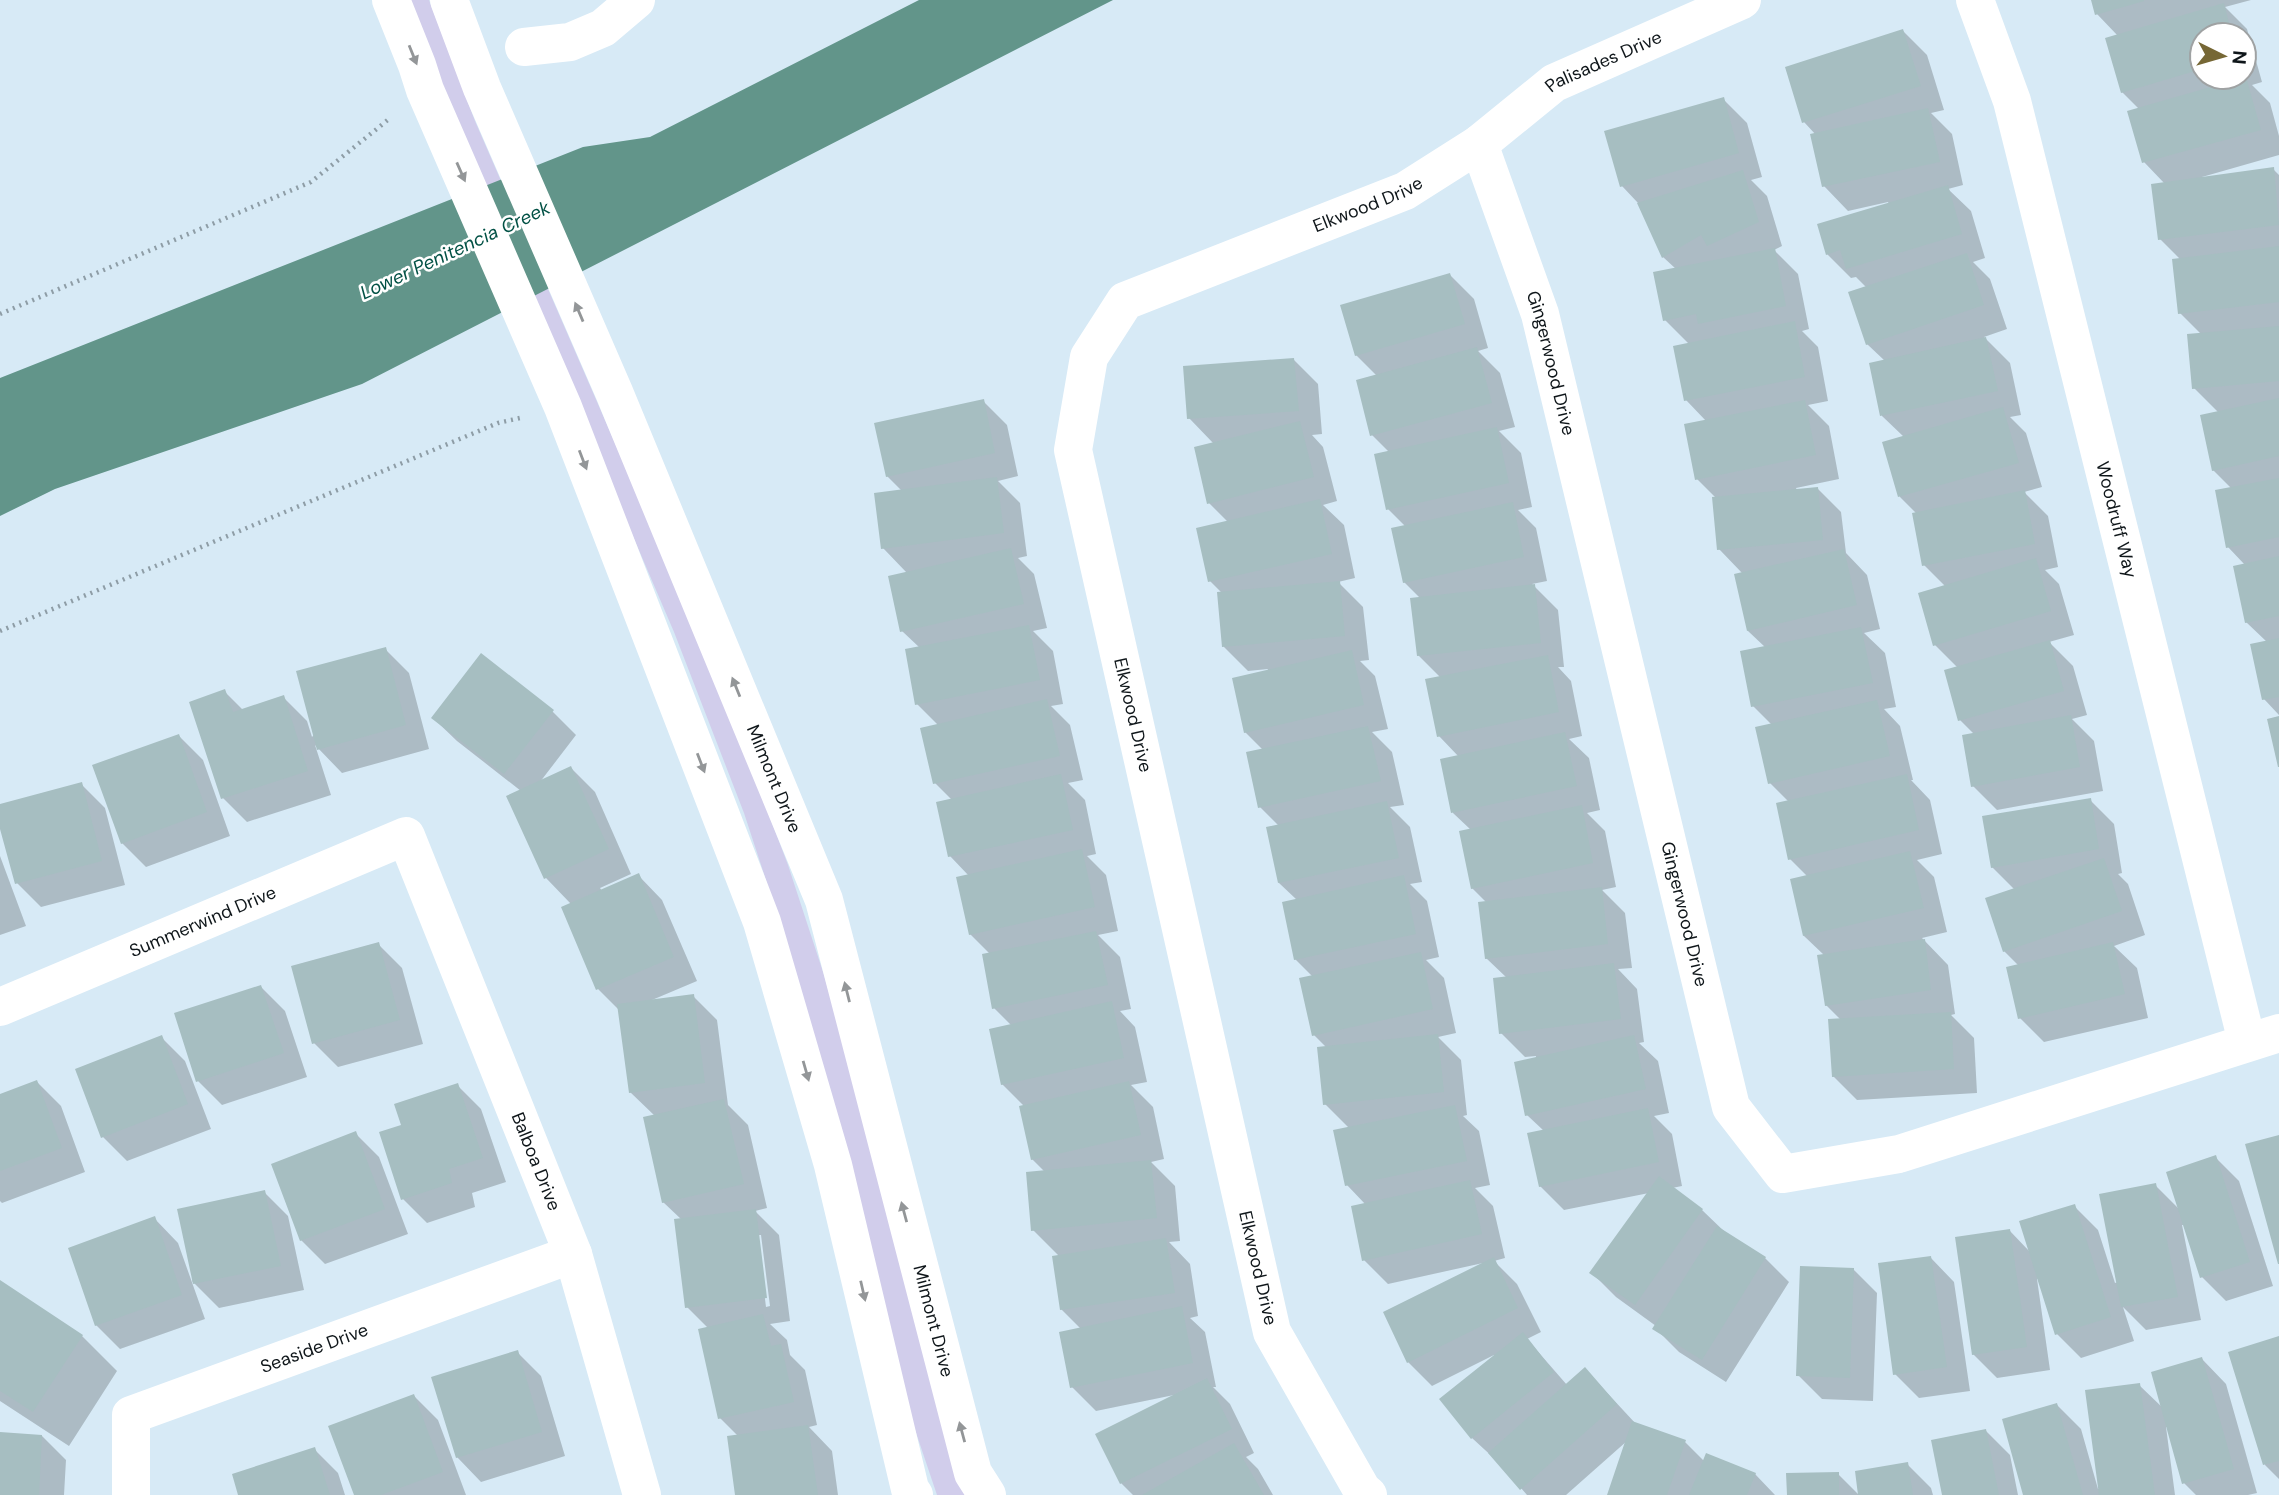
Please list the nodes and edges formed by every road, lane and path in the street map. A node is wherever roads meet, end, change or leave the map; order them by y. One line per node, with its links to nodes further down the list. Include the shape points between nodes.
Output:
1 (391, 0): 7 (street, one-way to 7)
2 (449, 0): 19 (street, Milmont Drive, one-way to 2, via 973,1473 824,900)
3 (636, 0): 6 (street, via 603,28 570,42)
4 (1742, 0): 8 (street, Palisades Drive, via 1554,83)
5 (1975, 0): 14 (street, Woodruff Way, via 2012,101)
6 (524, 47)
7 (429, 100): 9 (path, via 312,182); 10 (street, one-way to 10)
8 (1479, 144): 14 (street, Gingerwood Drive, via 1540,314 1731,1107 1783,1174 1899,1154); 20 (street, Elkwood Drive, via 1405,191 1125,301 1089,357 1073,450 1272,1332)
9 (0, 314)
10 (561, 402): 11 (path, via 498,423); 18 (street, one-way to 18, via 762,922 833,1165)
11 (0, 631)
12 (406, 836): 13 (street, Summerwind Drive); 15 (street, Balboa Drive)
13 (0, 1007)
14 (2263, 1037)
15 (573, 1254): 16 (street, Seaside Drive, via 131,1415); 17 (street, Balboa Drive)
16 (131, 1495)
17 (642, 1495)
18 (914, 1495)
19 (987, 1495)
20 (1368, 1495)

